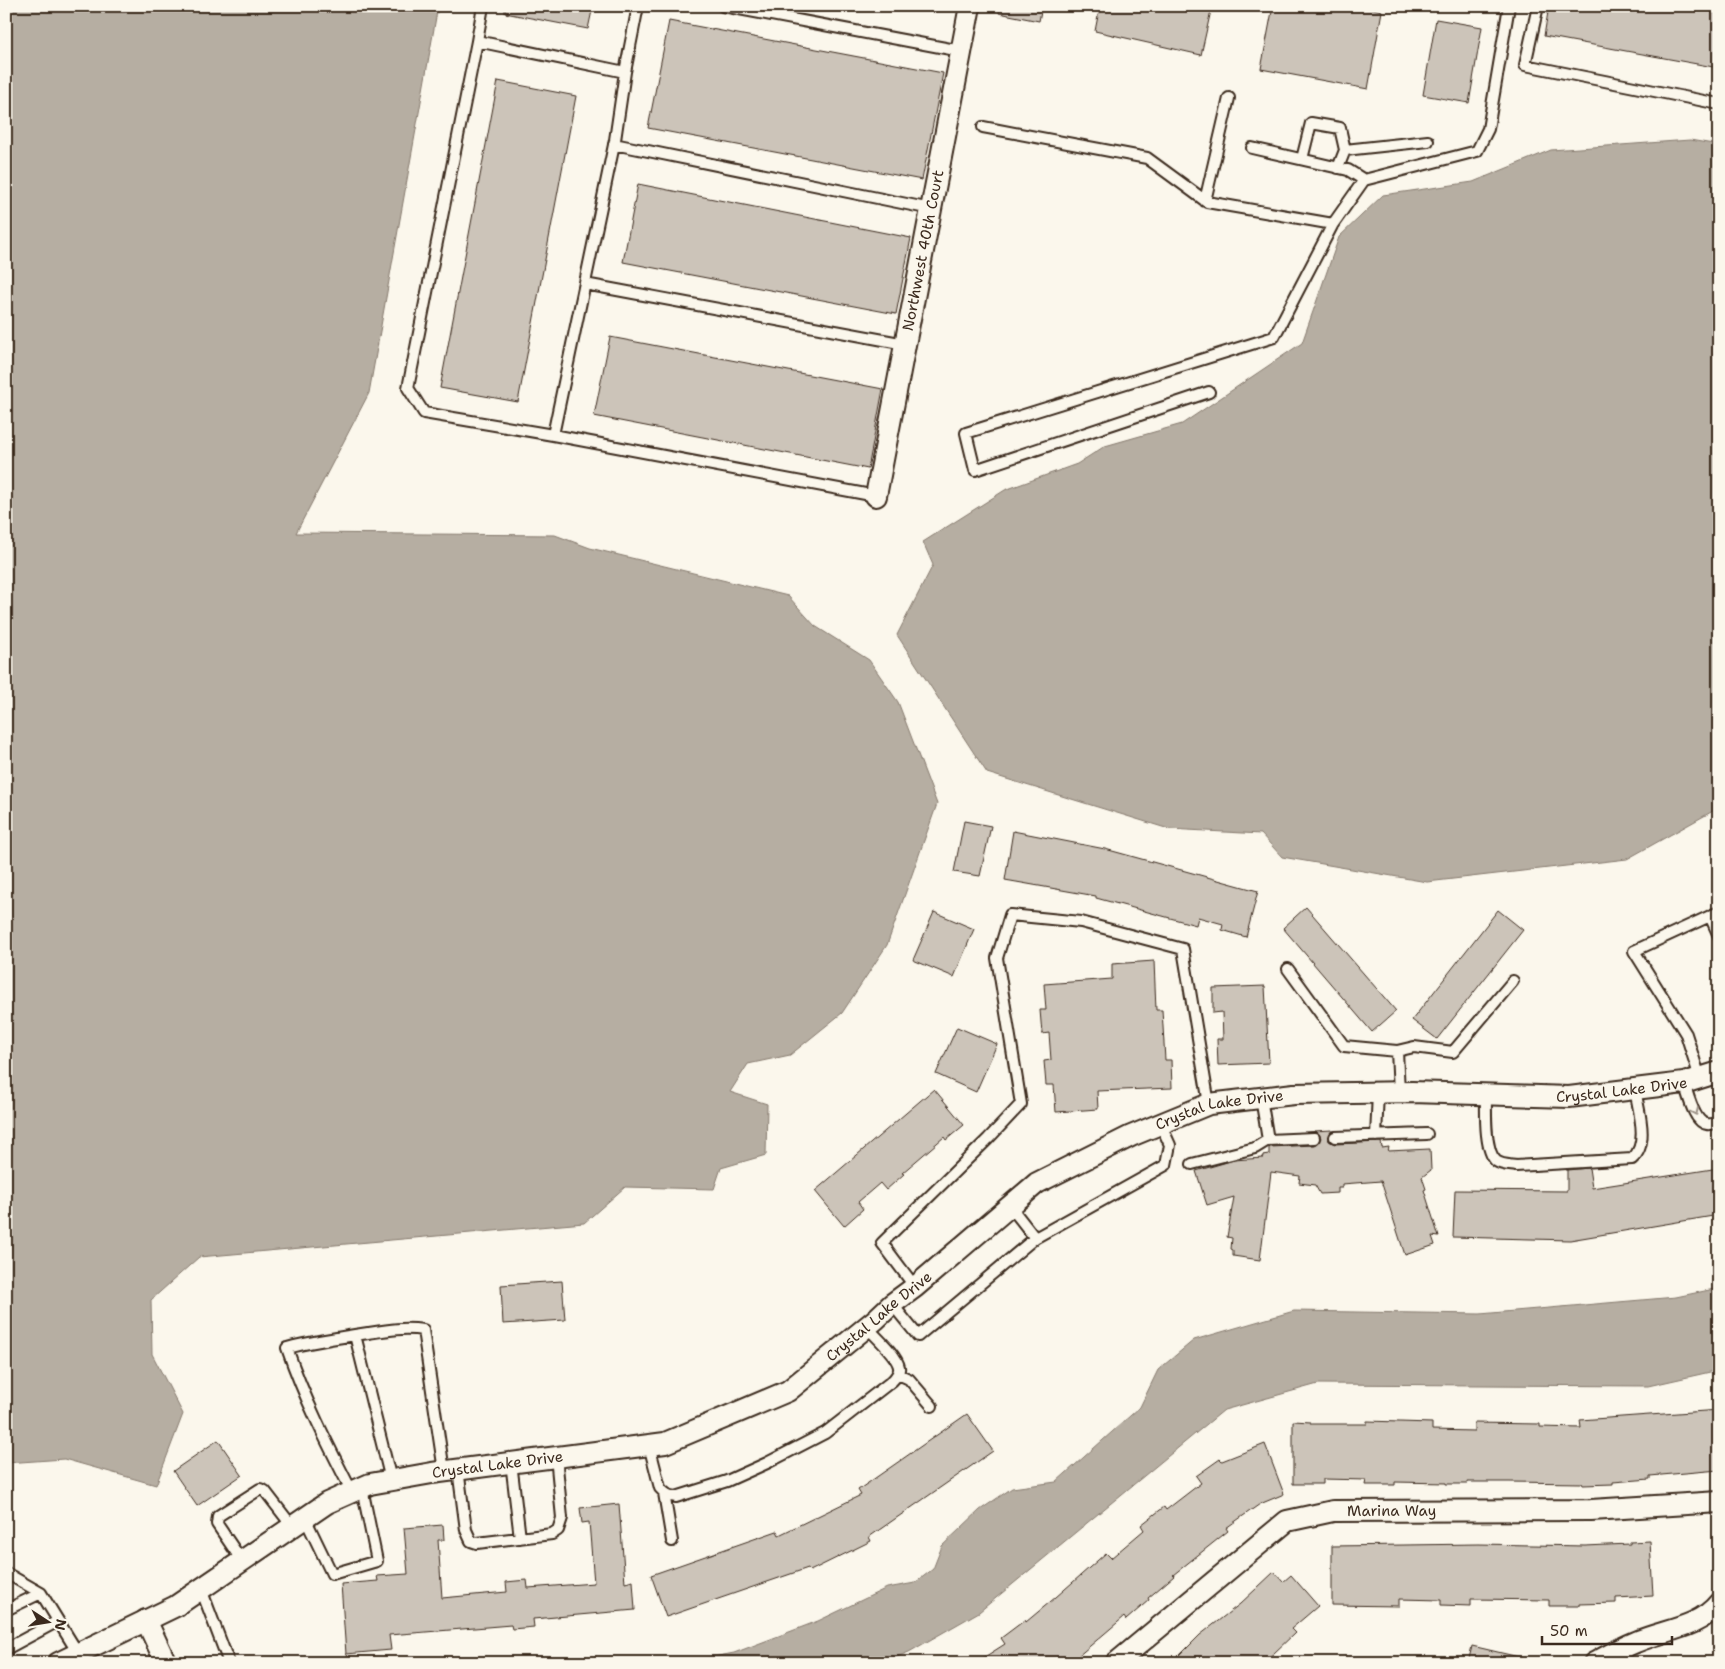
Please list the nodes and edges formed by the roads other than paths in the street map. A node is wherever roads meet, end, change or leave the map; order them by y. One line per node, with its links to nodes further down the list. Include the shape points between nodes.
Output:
1 (484, 6): 7 (lane)
2 (638, 6): 9 (lane)
3 (723, 6): 8 (lane)
4 (970, 6): 8 (street, Northwest 40th Court)
5 (1509, 6): 19 (lane, via 1488,129 1477,151)
6 (1538, 6): 11 (lane, via 1524,65)
7 (477, 41): 9 (lane); 26 (lane, via 408,388 424,413)
8 (961, 51): 21 (street, Northwest 40th Court)
9 (625, 72): 14 (lane)
10 (1229, 98): 20 (lane)
11 (1719, 104)
12 (983, 126): 20 (lane, via 1147,158)
13 (1428, 141): 16 (lane)
14 (614, 144): 21 (lane); 23 (lane)
15 (1252, 148): 17 (lane)
16 (1345, 150): 17 (lane, via 1340,128 1311,123); 18 (lane)
17 (1302, 159): 18 (lane)
18 (1338, 168): 19 (lane)
19 (1364, 180): 22 (lane)
20 (1205, 201): 22 (lane)
21 (931, 209): 24 (street, Northwest 40th Court)
22 (1333, 224): 25 (lane, via 1274,337 966,433 975,470)
23 (585, 284): 24 (lane); 26 (lane)
24 (905, 344): 27 (street, Northwest 40th Court)
25 (1209, 392)
26 (553, 435): 27 (lane)
27 (876, 496)
28 (1714, 914): 29 (lane); 33 (lane, via 1634,951 1686,1034)
29 (1719, 936)
30 (1288, 969): 32 (lane, via 1344,1046)
31 (1513, 981): 32 (lane, via 1453,1052 1414,1047)
32 (1397, 1052): 35 (lane)
33 (1701, 1078): 34 (street, Crystal Lake Drive); 40 (lane, one-way to 40, via 1694,1114 1707,1124)
34 (1635, 1089): 37 (street, Crystal Lake Drive, via 1569,1097); 37 (lane, via 1643,1139 1632,1159 1516,1166 1498,1163 1489,1148)
35 (1399, 1092): 36 (street, Crystal Lake Drive); 37 (street, Crystal Lake Drive)
36 (1378, 1093): 38 (street, Crystal Lake Drive, via 1294,1094); 43 (lane)
37 (1486, 1095)
38 (1261, 1098): 39 (street, Crystal Lake Drive); 46 (lane)
39 (1209, 1104): 41 (street, Crystal Lake Drive); 50 (lane, via 1183,949 1081,922 1010,915 997,958 1021,1104 882,1243)
40 (1719, 1122)
41 (1161, 1125): 48 (street, Crystal Lake Drive, via 1131,1136 1037,1183); 49 (lane, via 1170,1145 1166,1165)
42 (1427, 1134): 43 (lane)
43 (1376, 1136): 44 (lane)
44 (1335, 1137)
45 (1314, 1138): 46 (lane)
46 (1268, 1140): 47 (lane, via 1255,1148)
47 (1192, 1164)
48 (1010, 1206): 49 (lane); 50 (street, Crystal Lake Drive)
49 (1035, 1238): 51 (lane, via 918,1336)
50 (915, 1287): 51 (street, Crystal Lake Drive)
51 (892, 1304): 52 (street, Crystal Lake Drive)
52 (867, 1327): 54 (lane, via 894,1357 899,1366); 56 (street, Crystal Lake Drive, via 788,1391 665,1444)
53 (354, 1335): 59 (lane, via 407,1328 423,1330); 60 (lane); 61 (lane, via 287,1348 329,1448)
54 (898, 1374): 55 (lane, via 909,1379); 62 (lane, via 824,1433 767,1463 676,1497)
55 (932, 1406)
56 (649, 1445): 57 (street, Crystal Lake Drive); 62 (lane)
57 (556, 1456): 58 (street, Crystal Lake Drive); 65 (lane, via 561,1524 552,1534)
58 (511, 1462): 59 (street, Crystal Lake Drive); 65 (lane)
59 (451, 1470): 60 (street, Crystal Lake Drive); 65 (lane, via 471,1541)
60 (392, 1480): 61 (street, Crystal Lake Drive)
61 (357, 1490): 64 (street, Crystal Lake Drive, via 327,1503); 64 (lane, via 377,1561 332,1574)
62 (664, 1493): 66 (lane)
63 (1719, 1502): 80 (street, Marina Way, via 1591,1510 1333,1511 1287,1521)
64 (298, 1522): 67 (street, Crystal Lake Drive); 67 (lane, via 260,1489 218,1516 218,1524)
65 (520, 1538)
66 (672, 1541)
67 (242, 1561): 69 (street, Crystal Lake Drive)
68 (6, 1573): 70 (lane)
69 (201, 1589): 73 (street, Crystal Lake Drive, via 176,1606); 79 (lane)
70 (41, 1593): 72 (lane); 74 (lane)
71 (1719, 1602): 81 (street, via 1693,1623 1636,1642)
72 (6, 1610)
73 (146, 1620): 76 (street, Crystal Lake Drive); 78 (street)
74 (58, 1621): 75 (lane); 76 (lane)
75 (6, 1649)
76 (78, 1653): 77 (street, Crystal Lake Drive)
77 (58, 1663)
78 (166, 1663)
79 (229, 1663)
80 (1116, 1663)
81 (1594, 1663)

